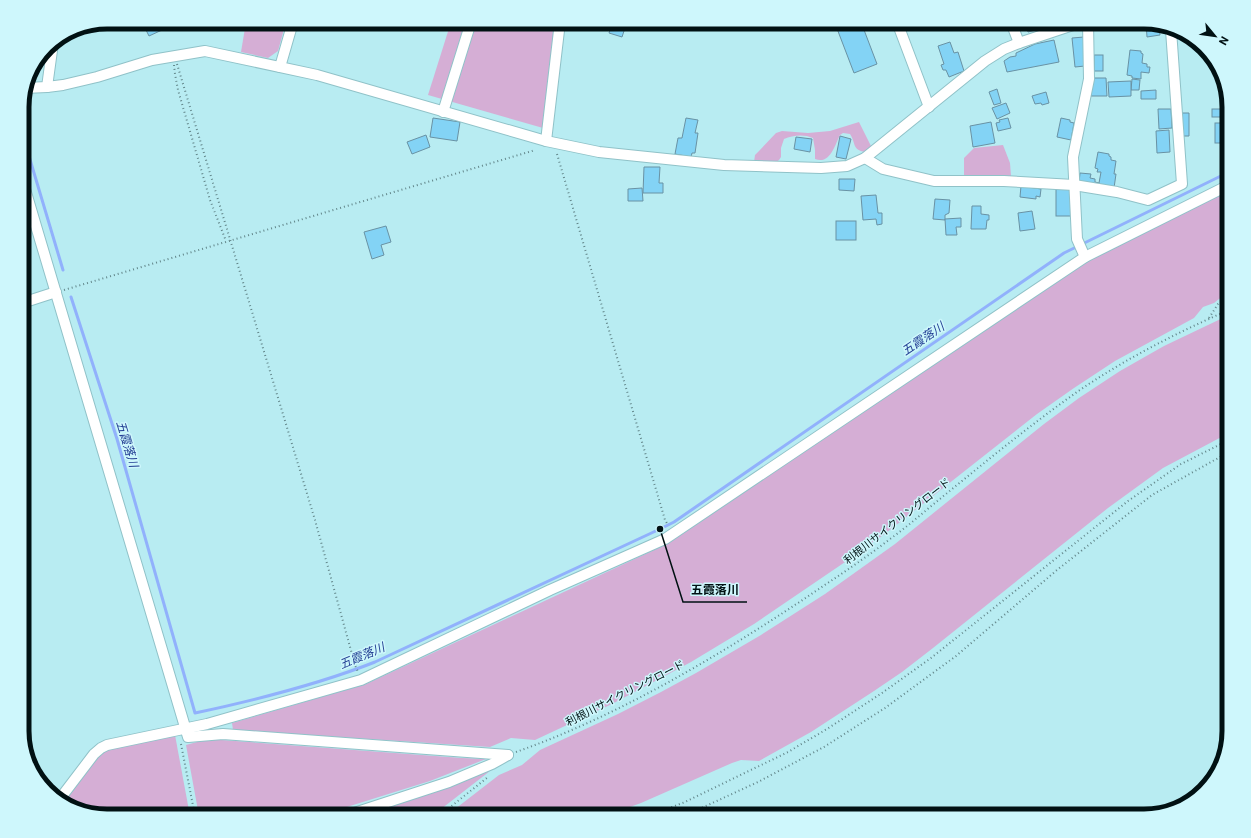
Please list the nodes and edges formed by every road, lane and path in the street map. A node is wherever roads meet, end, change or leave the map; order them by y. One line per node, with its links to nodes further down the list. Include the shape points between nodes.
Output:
1 (291, 29): 12 (street)
2 (469, 29): 16 (street)
3 (559, 29): 17 (street)
4 (900, 29): 15 (street)
5 (1014, 29): 9 (street)
6 (1061, 29): 9 (street)
7 (1088, 29): 19 (street, via 1089,79 1073,157)
8 (1171, 34): 19 (street, via 1182,184 1148,200)
9 (1019, 43): 15 (street, via 985,61)
10 (52, 52): 14 (street)
11 (174, 56): 12 (street, via 205,51); 14 (street); 22 (path); 23 (path, via 178,90 210,200)
12 (280, 67): 16 (street, via 317,75)
13 (32, 88): 14 (street)
14 (47, 88)
15 (929, 107): 18 (street)
16 (444, 112): 17 (street)
17 (546, 141): 18 (street, via 598,152 724,165 820,168 848,166); 22 (path, via 532,151); 32 (path, via 557,152)
18 (865, 158): 19 (street, via 883,170 934,181)
19 (1074, 185): 24 (street, via 1077,239)
20 (1222, 188): 24 (street)
21 (29, 202): 25 (street)
22 (230, 240): 23 (path); 33 (path, via 315,520)
23 (226, 241): 25 (path)
24 (1084, 254): 34 (street, via 665,539 550,590 361,680 215,722)
25 (56, 292): 26 (street); 34 (street)
26 (29, 300)
27 (1222, 301): 29 (path)
28 (1222, 313): 29 (path, 利根川サイクリングロード)
29 (1209, 319): 36 (path, 利根川サイクリングロード, via 1117,366 1076,393 891,539 756,630 658,688 545,742)
30 (1222, 444): 42 (path, via 1182,464 1128,501 960,635 882,693 788,752)
31 (1222, 456): 43 (path, via 1152,495 1057,570 956,656 885,708 824,747)
32 (665, 520)
33 (355, 665)
34 (185, 728): 36 (street, via 188,737 223,734); 38 (street, via 101,748)
35 (181, 744): 39 (path)
36 (508, 755): 40 (street, via 449,782)
37 (489, 777): 41 (path)
38 (63, 795)
39 (194, 809)
40 (366, 809)
41 (448, 809)
42 (667, 809)
43 (699, 809)

